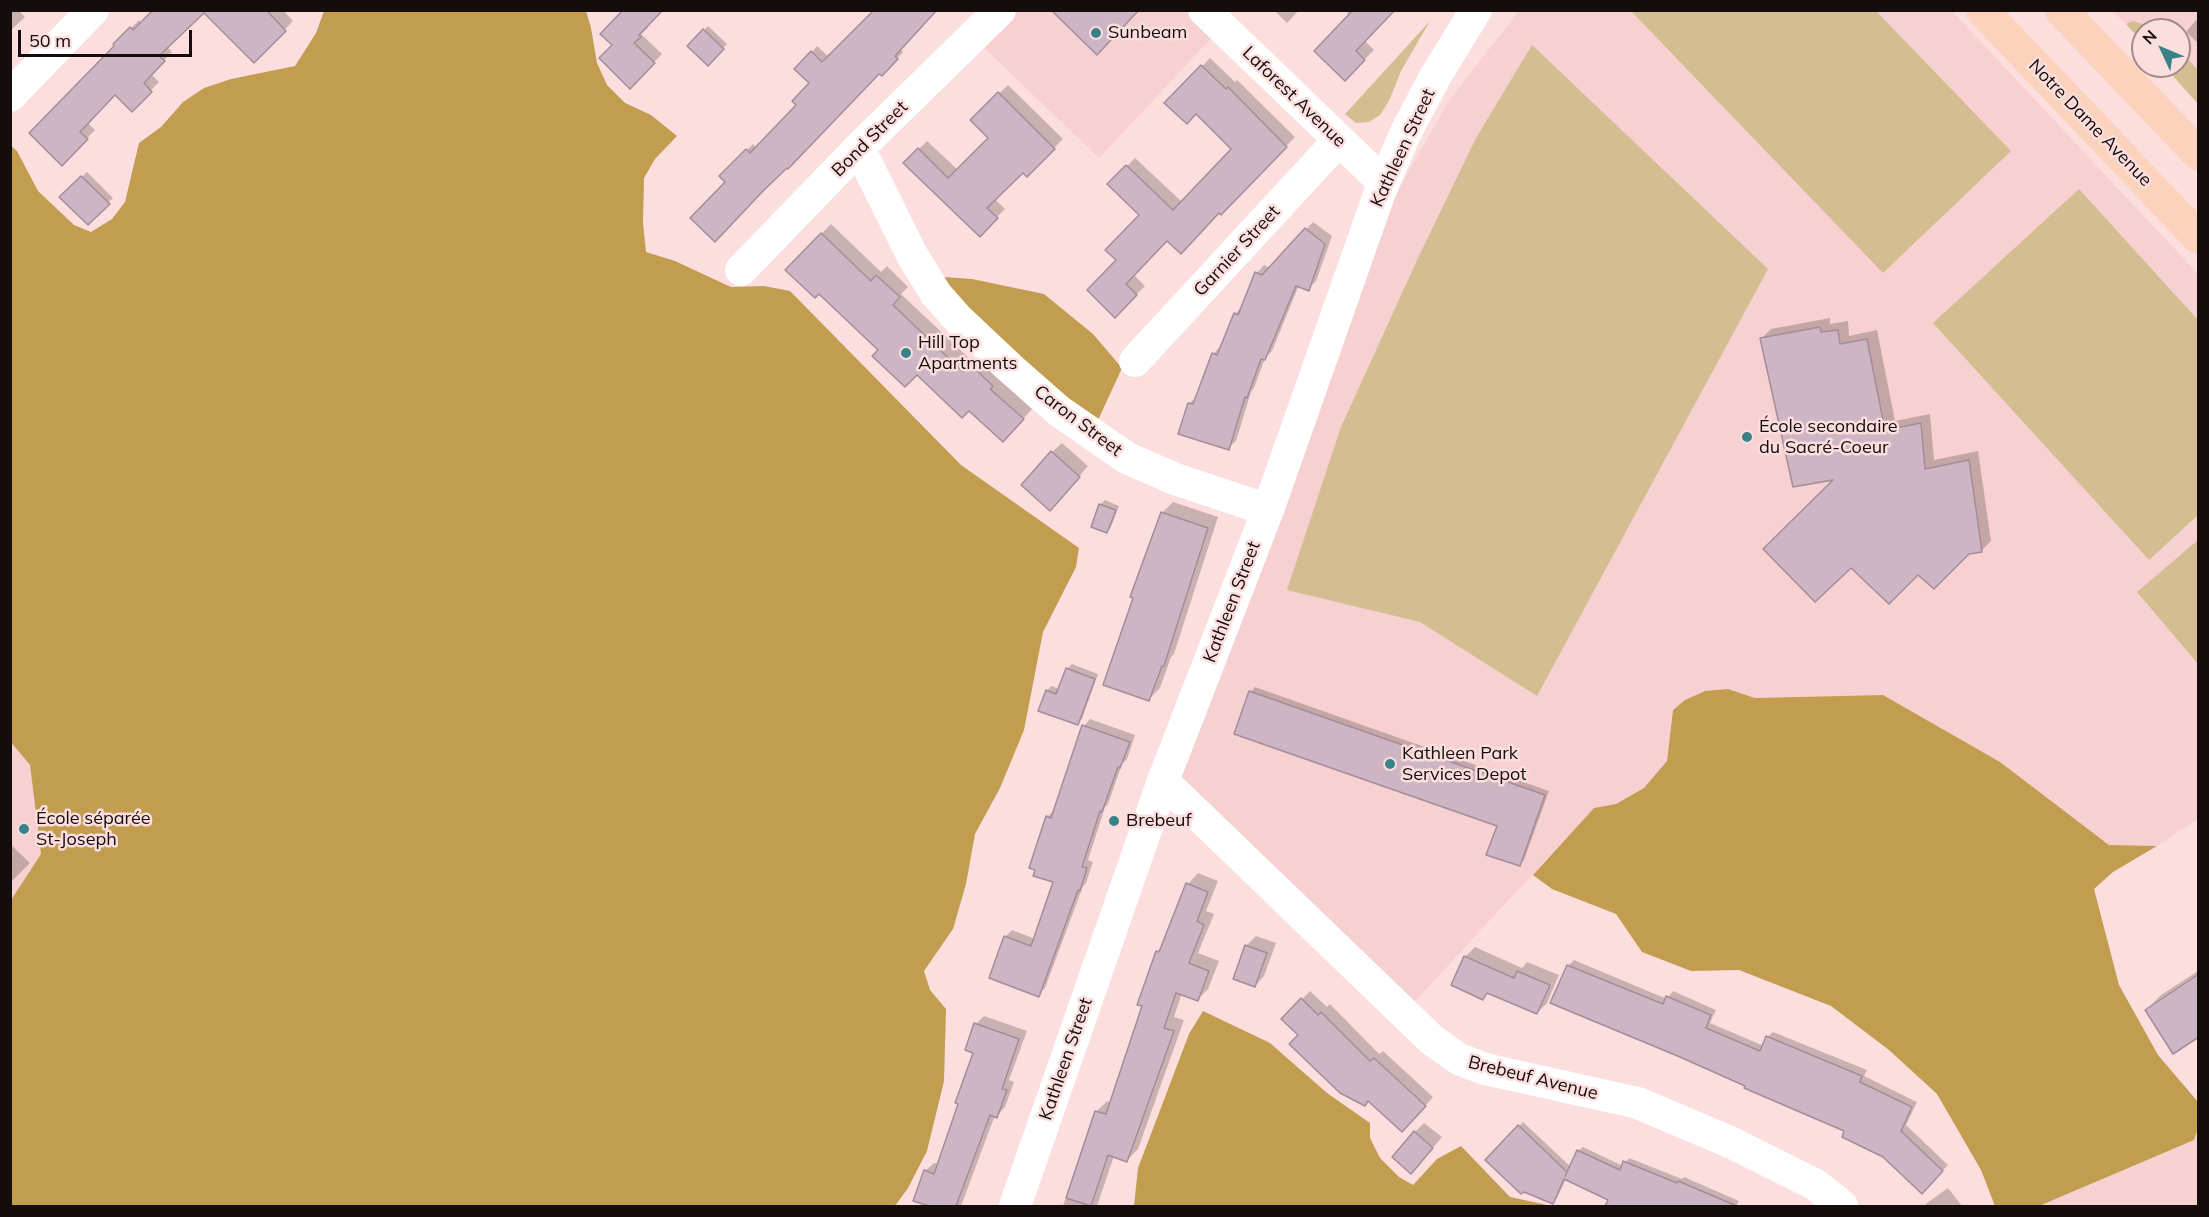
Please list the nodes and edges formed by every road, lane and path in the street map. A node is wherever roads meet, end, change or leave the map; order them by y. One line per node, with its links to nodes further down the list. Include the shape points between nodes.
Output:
1 (93, 10): 7 (street)
2 (1000, 10): 9 (street, Bond Street)
3 (1204, 10): 8 (street, Laforest Avenue)
4 (1476, 10): 11 (street, Kathleen Street, via 1435,77)
5 (1982, 10): 12 (main road, Notre Dame Avenue)
6 (2061, 10): 10 (main road)
7 (10, 96)
8 (1339, 140): 11 (street, Laforest Avenue); 14 (street, Garnier Street)
9 (860, 148): 13 (street, Bond Street); 15 (street, Caron Street, via 912,255 936,294 1018,376 1096,439 1128,458 1175,479)
10 (2199, 154)
11 (1384, 183): 15 (street, Kathleen Street)
12 (2199, 237)
13 (741, 270)
14 (1135, 361)
15 (1268, 510): 16 (street, Kathleen Street)
16 (1163, 781): 17 (street, Kathleen Street); 18 (street, Brebeuf Avenue, via 1432,1040 1459,1059 1485,1069 1638,1103 1732,1143 1816,1185)
17 (1015, 1206)
18 (1842, 1206)

